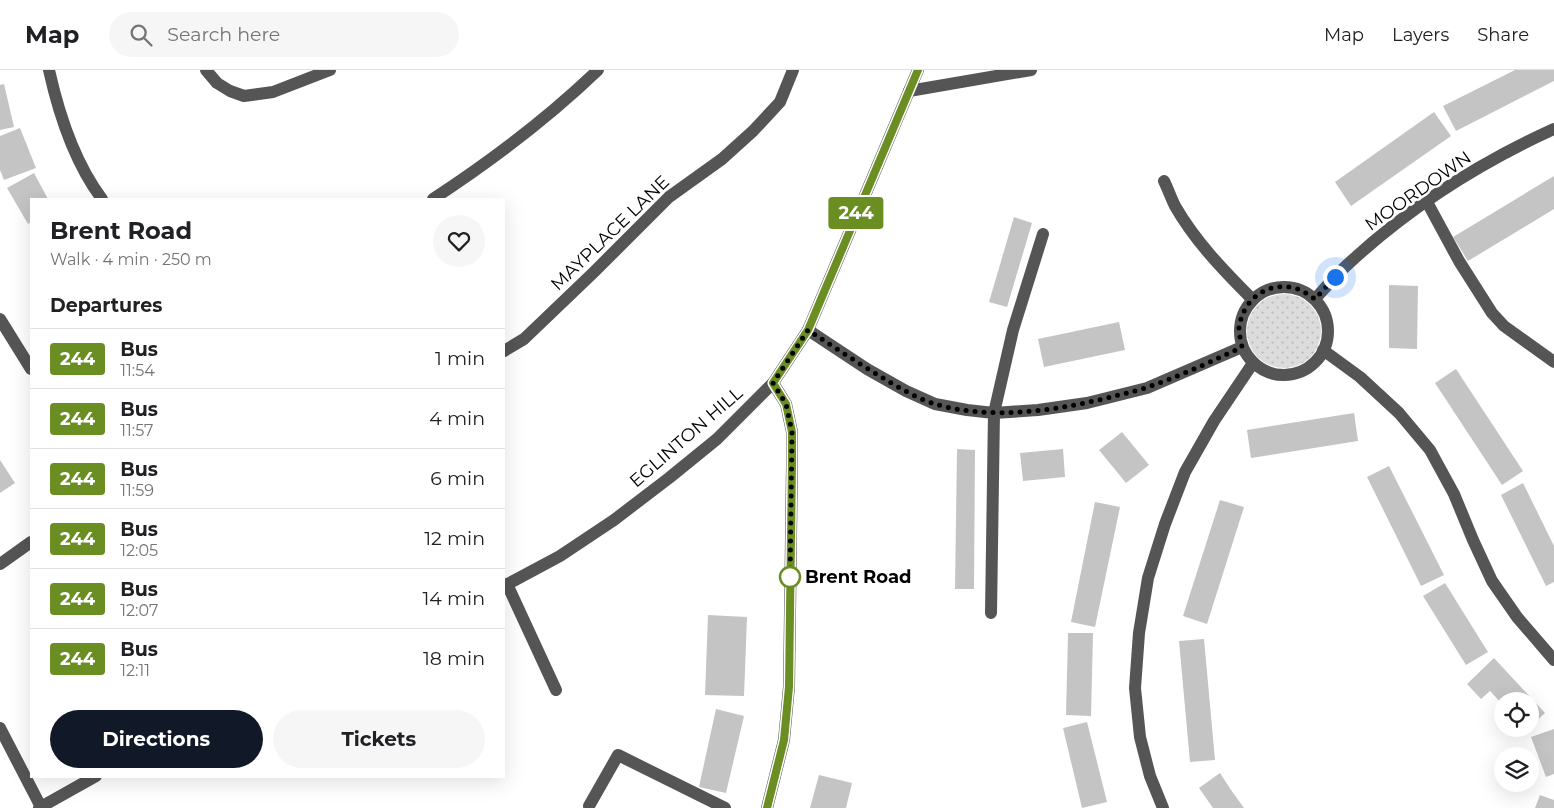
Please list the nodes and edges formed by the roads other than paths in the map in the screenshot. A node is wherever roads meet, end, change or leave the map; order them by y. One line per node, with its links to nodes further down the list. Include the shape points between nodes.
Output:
1 (49, 70): 11 (street, via 56,102 77,157)
2 (206, 70): 3 (street, via 217,83 244,96 273,92)
3 (330, 70)
4 (598, 70): 12 (street, via 554,110)
5 (793, 70): 20 (street, MAYPLACE LANE, via 780,102 753,131 722,159 669,197 524,339)
6 (918, 70): 8 (street, EGLINTON HILL)
7 (1032, 70): 8 (street)
8 (909, 91): 18 (street, EGLINTON HILL)
9 (1554, 129): 13 (street, MOORDOWN, via 1474,171)
10 (1164, 181): 15 (street, via 1194,236)
11 (101, 198)
12 (434, 198)
13 (1427, 202): 16 (street, MOORDOWN, via 1346,266); 22 (street, via 1492,313 1504,326)
14 (1043, 234): 26 (street, via 1014,330)
15 (1252, 299): 16 (street, via 1283,286 1300,290); 19 (street, via 1242,314 1239,330)
16 (1315, 299): 21 (street, via 1327,323)
17 (0, 319): 24 (street)
18 (808, 330): 25 (street, EGLINTON HILL); 26 (street, via 906,392 935,404)
19 (1242, 347): 23 (street); 26 (street, via 1147,388 1088,403)
20 (505, 350)
21 (1324, 350): 23 (street, via 1305,370 1292,374 1278,375); 31 (street, via 1399,413 1430,450 1454,494 1492,581 1517,617)
22 (1554, 362)
23 (1253, 363): 39 (street, via 1185,472 1148,578 1135,688 1140,737 1150,776)
24 (30, 367)
25 (773, 383): 29 (street, EGLINTON HILL, via 717,439 614,520 560,556); 38 (street, via 786,404 792,432 789,687 784,740)
26 (994, 413): 30 (street)
27 (30, 543): 28 (street)
28 (0, 564)
29 (505, 585): 32 (street)
30 (991, 612)
31 (1554, 660)
32 (556, 690)
33 (0, 728): 36 (street)
34 (92, 778): 36 (street)
35 (588, 806): 37 (street, via 618,755)
36 (40, 807)
37 (725, 808)
38 (767, 808)
39 (1163, 808)

